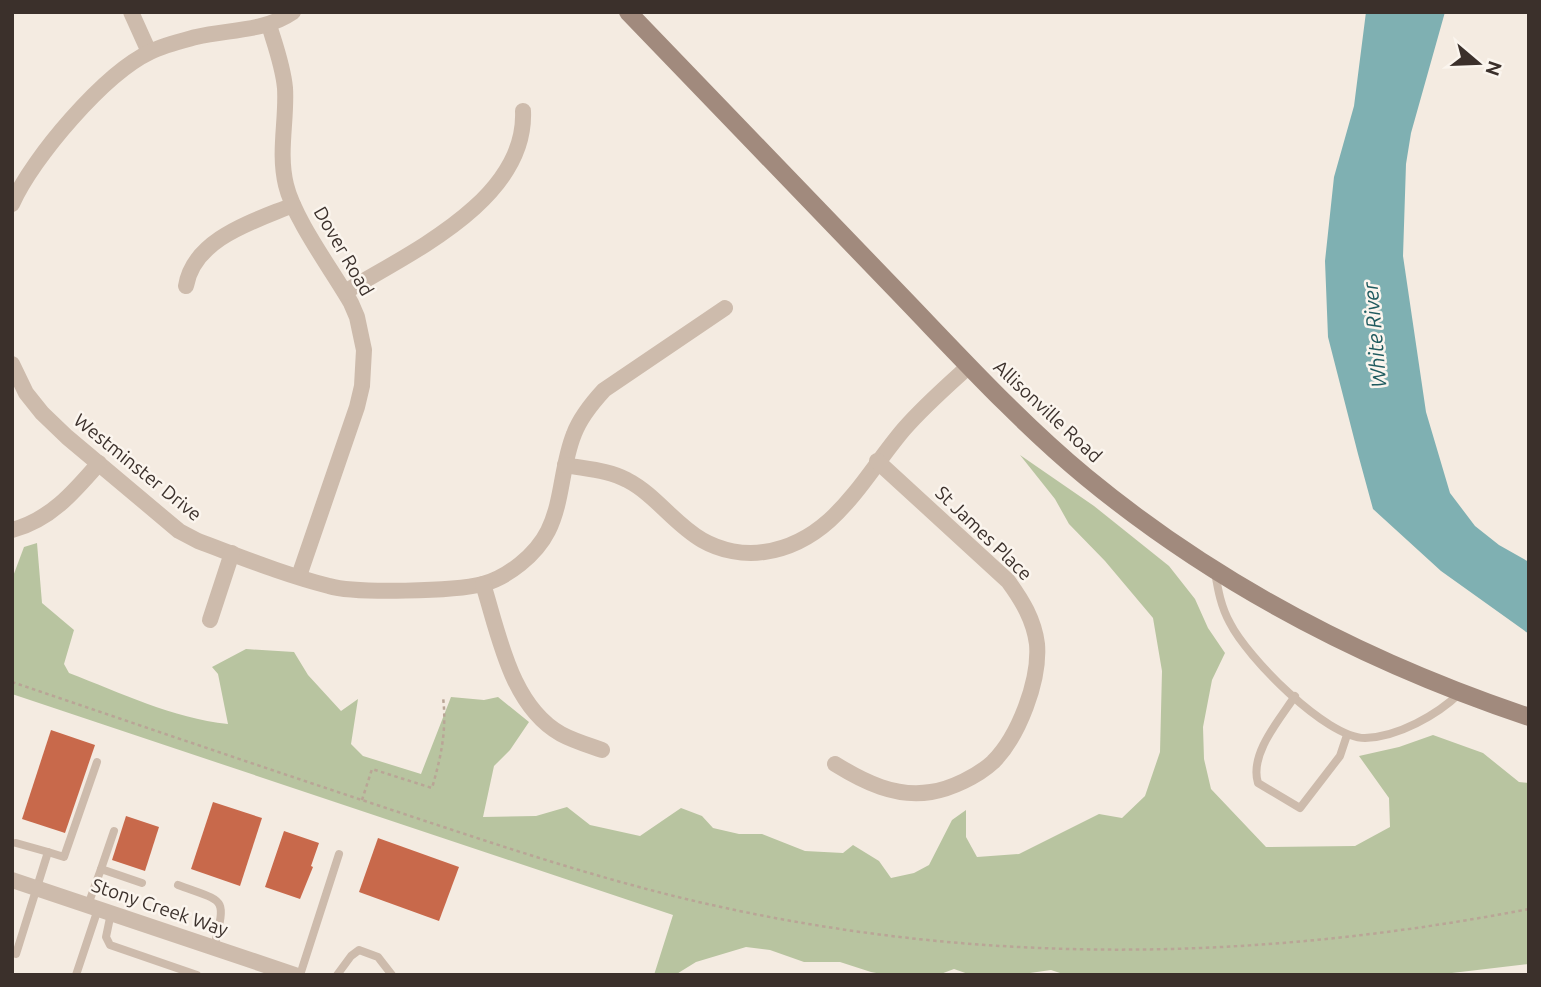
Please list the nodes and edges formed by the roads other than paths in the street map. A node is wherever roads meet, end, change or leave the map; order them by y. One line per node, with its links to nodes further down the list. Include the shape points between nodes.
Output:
1 (131, 12): 5 (street)
2 (293, 12): 4 (street)
3 (628, 12): 13 (main road, Allisonville Road)
4 (269, 25): 5 (street, via 195,37); 8 (street, Dover Road, via 285,85 283,165)
5 (149, 52): 7 (street, via 89,101 43,156)
6 (523, 111): 10 (street, via 524,127 514,155 479,202 455,225)
7 (12, 204)
8 (293, 205): 9 (street, via 212,244 195,262); 10 (street, Dover Road)
9 (186, 286)
10 (345, 292): 20 (street, Dover Road, via 361,331 362,386)
11 (725, 308): 16 (street, Westminster Drive, via 604,390 575,432)
12 (12, 364): 15 (street, Westminster Drive, via 42,413)
13 (969, 366): 14 (street); 19 (main road, Allisonville Road, via 1086,478)
14 (877, 461): 16 (street, via 822,529 791,546 757,553 704,541 629,481); 29 (street, St James Place, via 1019,596 1037,644 1035,677 1004,748 992,763 955,785 931,792 884,789)
15 (99, 463): 17 (street, via 63,503); 18 (street, Westminster Drive, via 179,531)
16 (565, 465): 21 (street, Westminster Drive, via 558,506 543,539 512,570)
17 (12, 530)
18 (232, 554): 20 (street, Westminster Drive); 22 (street)
19 (1215, 569): 23 (main road, Allisonville Road, via 1324,632); 24 (lane, via 1230,624 1273,679)
20 (299, 576): 21 (street, Westminster Drive, via 340,589)
21 (483, 584): 27 (street, via 513,676 531,709 560,734)
22 (210, 621)
23 (1460, 693): 25 (main road, Allisonville Road); 26 (lane, via 1429,717 1385,735)
24 (1295, 696): 26 (lane); 26 (lane, via 1261,751 1255,775 1258,783 1300,808 1340,755)
25 (1529, 717)
26 (1347, 735)
27 (602, 750)
28 (97, 762): 32 (lane, via 64,858)
29 (835, 764)
30 (114, 831): 34 (lane)
31 (16, 842): 32 (lane)
32 (48, 852): 38 (lane)
33 (340, 854): 44 (lane)
34 (101, 869): 36 (lane); 39 (lane)
35 (12, 880): 38 (street, Stony Creek Way)
36 (142, 883)
37 (178, 886): 40 (lane, via 212,897 223,909)
38 (38, 888): 39 (street, Stony Creek Way); 41 (lane)
39 (99, 909): 40 (street, Stony Creek Way); 42 (lane); 43 (lane, via 110,945)
40 (214, 948): 44 (street, Stony Creek Way)
41 (16, 954)
42 (76, 975)
43 (197, 975)
44 (297, 975)
45 (337, 975): 46 (lane, via 359,950 378,957)
46 (392, 975)

